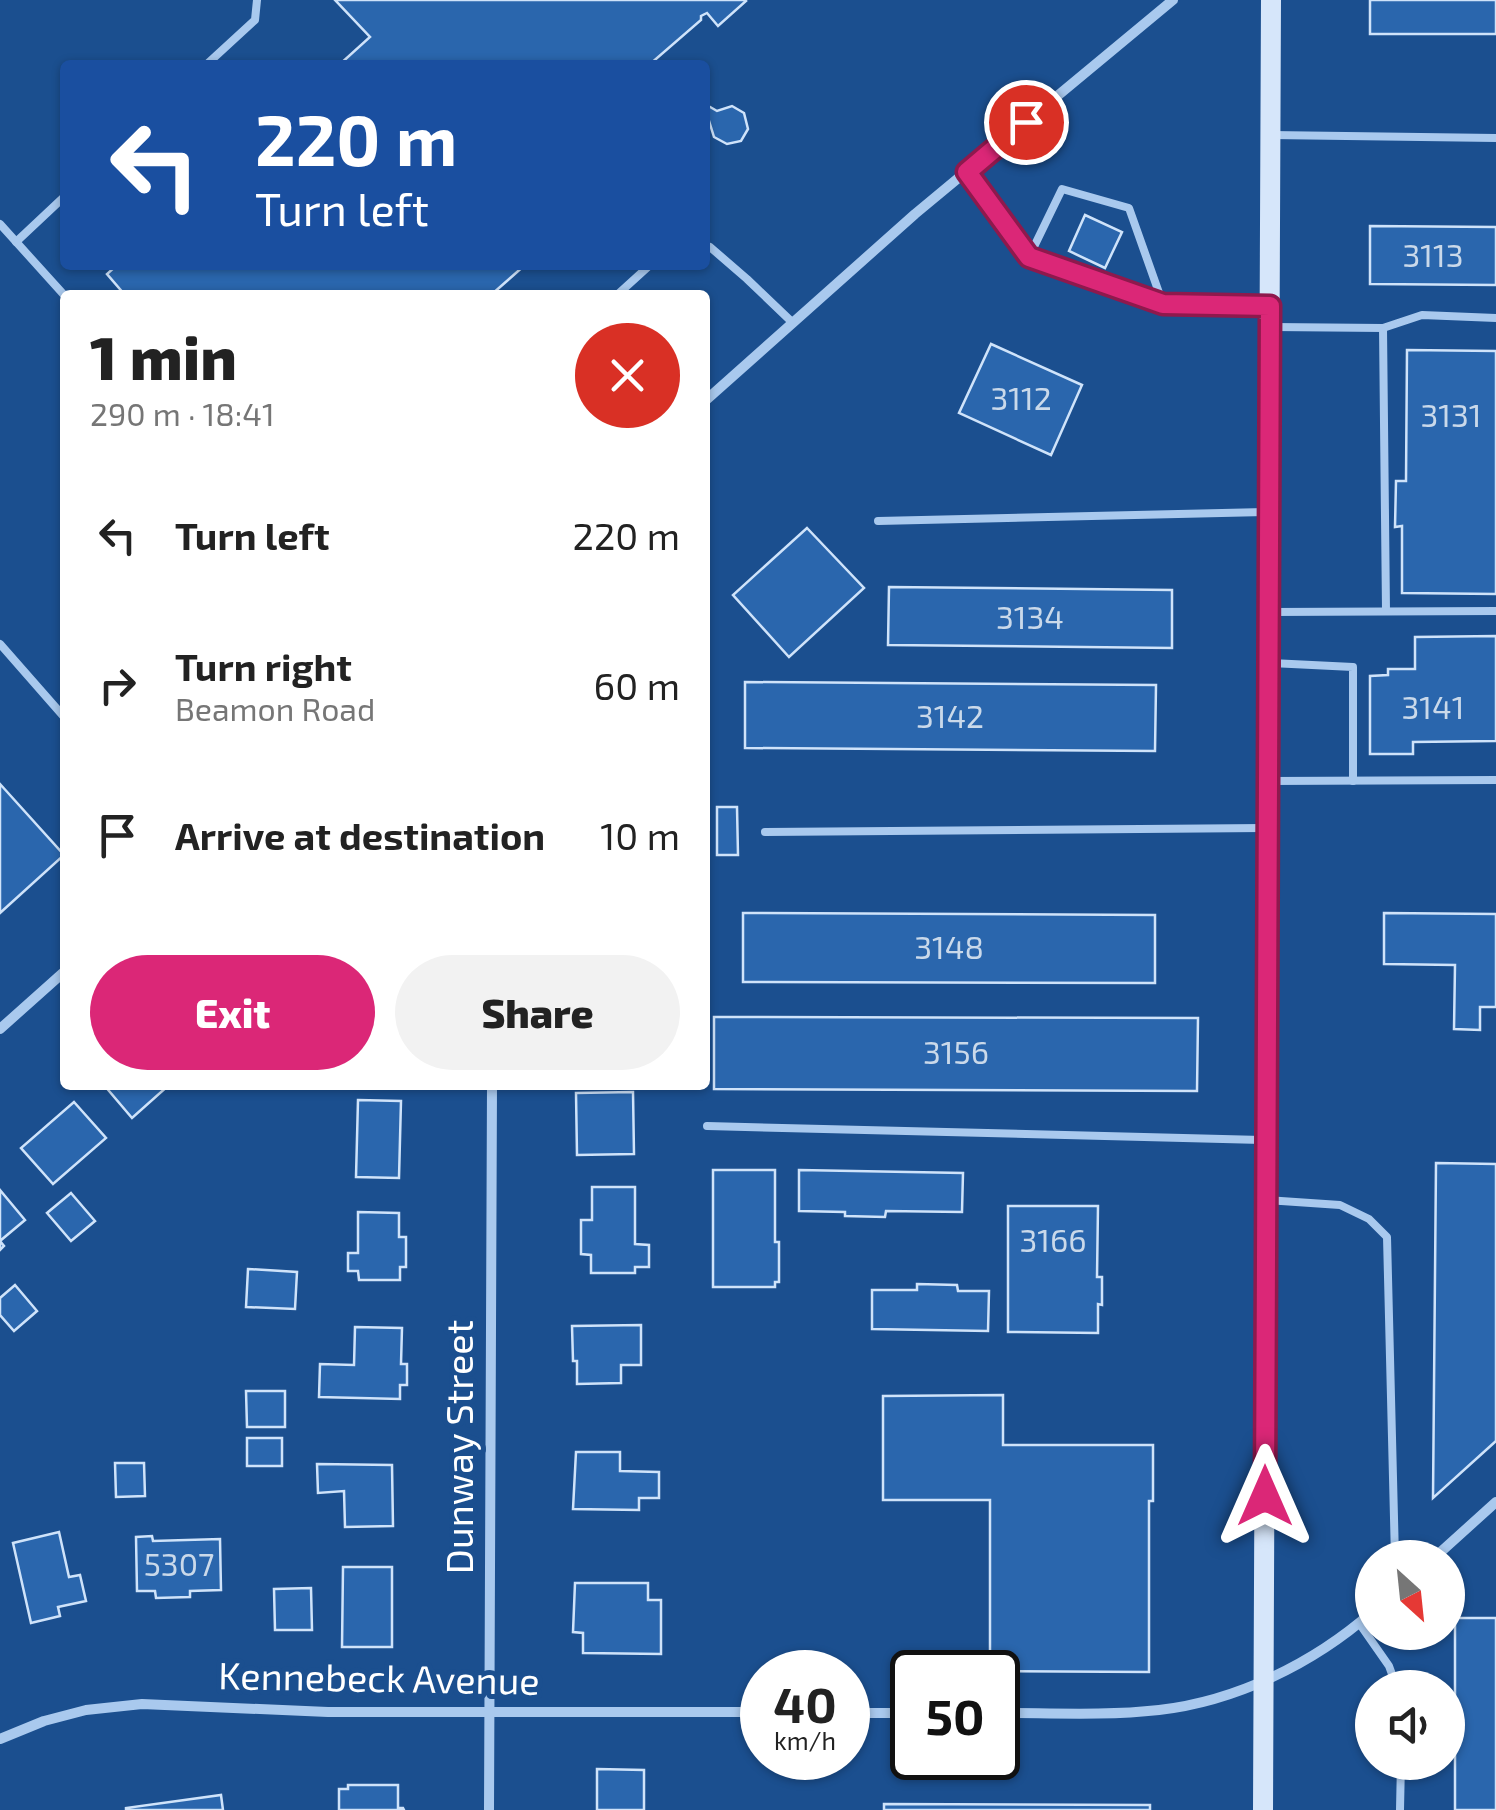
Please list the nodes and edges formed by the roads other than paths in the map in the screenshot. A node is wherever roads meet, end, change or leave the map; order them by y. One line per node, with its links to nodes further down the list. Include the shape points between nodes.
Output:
1 (257, 0): 4 (lane, via 254,20)
2 (1174, 0): 7 (street)
3 (1271, 0): 5 (main road)
4 (211, 60)
5 (1270, 135): 6 (lane); 17 (main road)
6 (1496, 138)
7 (967, 172): 12 (lane); 19 (street)
8 (60, 201): 10 (lane)
9 (0, 224): 10 (lane)
10 (16, 242): 14 (lane)
11 (710, 248): 19 (lane)
12 (1029, 257): 16 (lane); 16 (lane, via 1062,189 1129,208)
13 (644, 270): 15 (lane)
14 (60, 290)
15 (622, 290)
16 (1163, 304): 17 (lane)
17 (1270, 316): 20 (lane); 22 (main road)
18 (1496, 318): 20 (lane, via 1422,315)
19 (792, 323): 21 (street)
20 (1383, 328): 24 (lane)
21 (710, 397)
22 (1270, 512): 23 (lane); 26 (main road)
23 (878, 521)
24 (1386, 611): 25 (lane); 26 (lane)
25 (1496, 611)
26 (1270, 612): 28 (main road)
27 (0, 644): 29 (lane)
28 (1269, 664): 31 (main road); 32 (lane, via 1353,667)
29 (60, 712)
30 (1496, 780): 32 (lane)
31 (1268, 781): 32 (lane); 33 (main road)
32 (1353, 781)
33 (1268, 828): 34 (lane); 39 (main road)
34 (766, 832)
35 (60, 975): 36 (street)
36 (0, 1029)
37 (492, 1090): 46 (street, Dunway Street)
38 (707, 1126): 39 (lane)
39 (1267, 1140): 40 (main road)
40 (1266, 1200): 42 (lane, via 1340,1205 1369,1219 1387,1238); 45 (main road)
41 (1496, 1502): 43 (street)
42 (1395, 1540)
43 (1454, 1540)
44 (1355, 1627): 45 (street)
45 (1264, 1682): 48 (street, via 1162,1710); 52 (main road)
46 (490, 1711): 47 (street, Kennebeck Avenue); 49 (street, Kennebeck Avenue, via 142,1704 44,1721); 51 (street, Dunway Street)
47 (740, 1712)
48 (1020, 1713)
49 (0, 1740)
50 (1401, 1780): 53 (lane)
51 (489, 1810)
52 (1262, 1810)
53 (1400, 1810)

